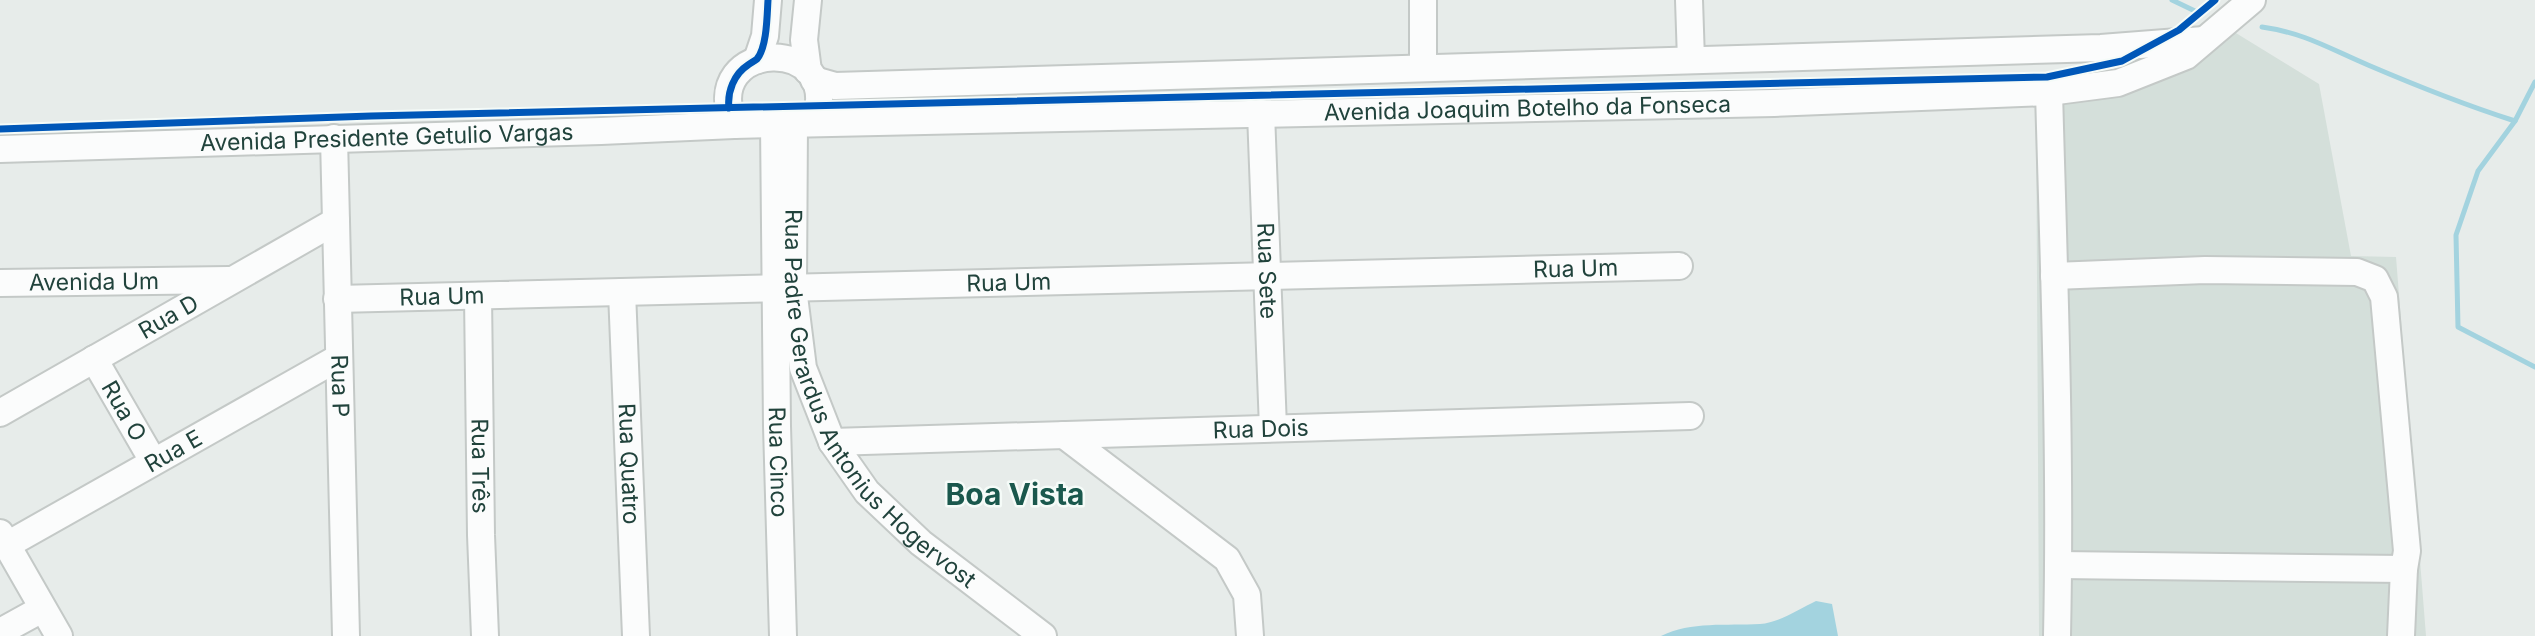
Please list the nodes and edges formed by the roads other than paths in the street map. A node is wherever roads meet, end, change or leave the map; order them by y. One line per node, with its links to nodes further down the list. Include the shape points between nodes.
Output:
1 (768, 0): 7 (street, via 765,36)
2 (808, 0): 10 (street, via 804,40)
3 (1423, 0): 9 (street)
4 (1689, 0): 8 (street)
5 (2252, 0): 6 (street, Avenida Joaquim Botelho da Fonseca)
6 (2204, 40): 8 (street, via 2101,48); 11 (street, Avenida Joaquim Botelho da Fonseca, via 2186,56 2118,83)
7 (757, 60): 10 (street, via 779,56 799,64); 14 (street, via 739,73 729,92)
8 (1691, 60): 9 (street)
9 (1423, 68): 10 (street, via 835,86)
10 (811, 76): 13 (street, via 819,102)
11 (2049, 92): 12 (street, Avenida Joaquim Botelho da Fonseca, via 1774,103); 20 (street)
12 (1261, 113): 13 (street, Avenida Joaquim Botelho da Fonseca); 19 (street, Rua Sete)
13 (794, 123): 14 (street, Avenida Presidente Getulio Vargas); 23 (street, Rua Padre Gerardus Antonius Hogervost)
14 (734, 125): 15 (street, Avenida Presidente Getulio Vargas)
15 (334, 138): 16 (street, Avenida Presidente Getulio Vargas); 17 (street, Rua P)
16 (0, 149)
17 (336, 221): 21 (street, Rua D); 26 (street, Rua P)
18 (1679, 266): 19 (street, Rua Um)
19 (1267, 276): 23 (street, Rua Um); 31 (street, Rua Sete)
20 (2054, 276): 36 (street); 37 (street, via 2357,272 2375,279 2384,297)
21 (231, 280): 22 (street, Avenida Um); 28 (street, Rua D)
22 (0, 283)
23 (784, 288): 24 (street, Rua Um); 33 (street, Rua Padre Gerardus Antonius Hogervost, via 803,368); 44 (street, Rua Cinco)
24 (622, 292): 25 (street, Rua Um); 43 (street, Rua Quatro)
25 (478, 296): 26 (street, Rua Um); 42 (street, Rua Três)
26 (337, 299): 27 (street, Rua P)
27 (338, 358): 34 (street, Rua E); 41 (street, Rua P)
28 (94, 359): 29 (street, Rua D); 34 (street, Rua O)
29 (0, 413)
30 (1690, 416): 31 (street, Rua Dois)
31 (1273, 428): 32 (street, Rua Dois)
32 (1064, 435): 33 (street, Rua Dois); 46 (street, via 1227,559 1247,595)
33 (832, 442): 45 (street, Rua Padre Gerardus Antonius Hogervost, via 867,492 921,543)
34 (153, 461): 35 (street, Rua E)
35 (3, 539): 38 (street)
36 (2059, 565): 37 (street); 47 (street)
37 (2404, 569): 48 (street)
38 (42, 609): 39 (street); 40 (street)
39 (0, 632)
40 (59, 636)
41 (346, 636)
42 (485, 636)
43 (636, 636)
44 (783, 636)
45 (1043, 636)
46 (1250, 636)
47 (2057, 636)
48 (2401, 636)

